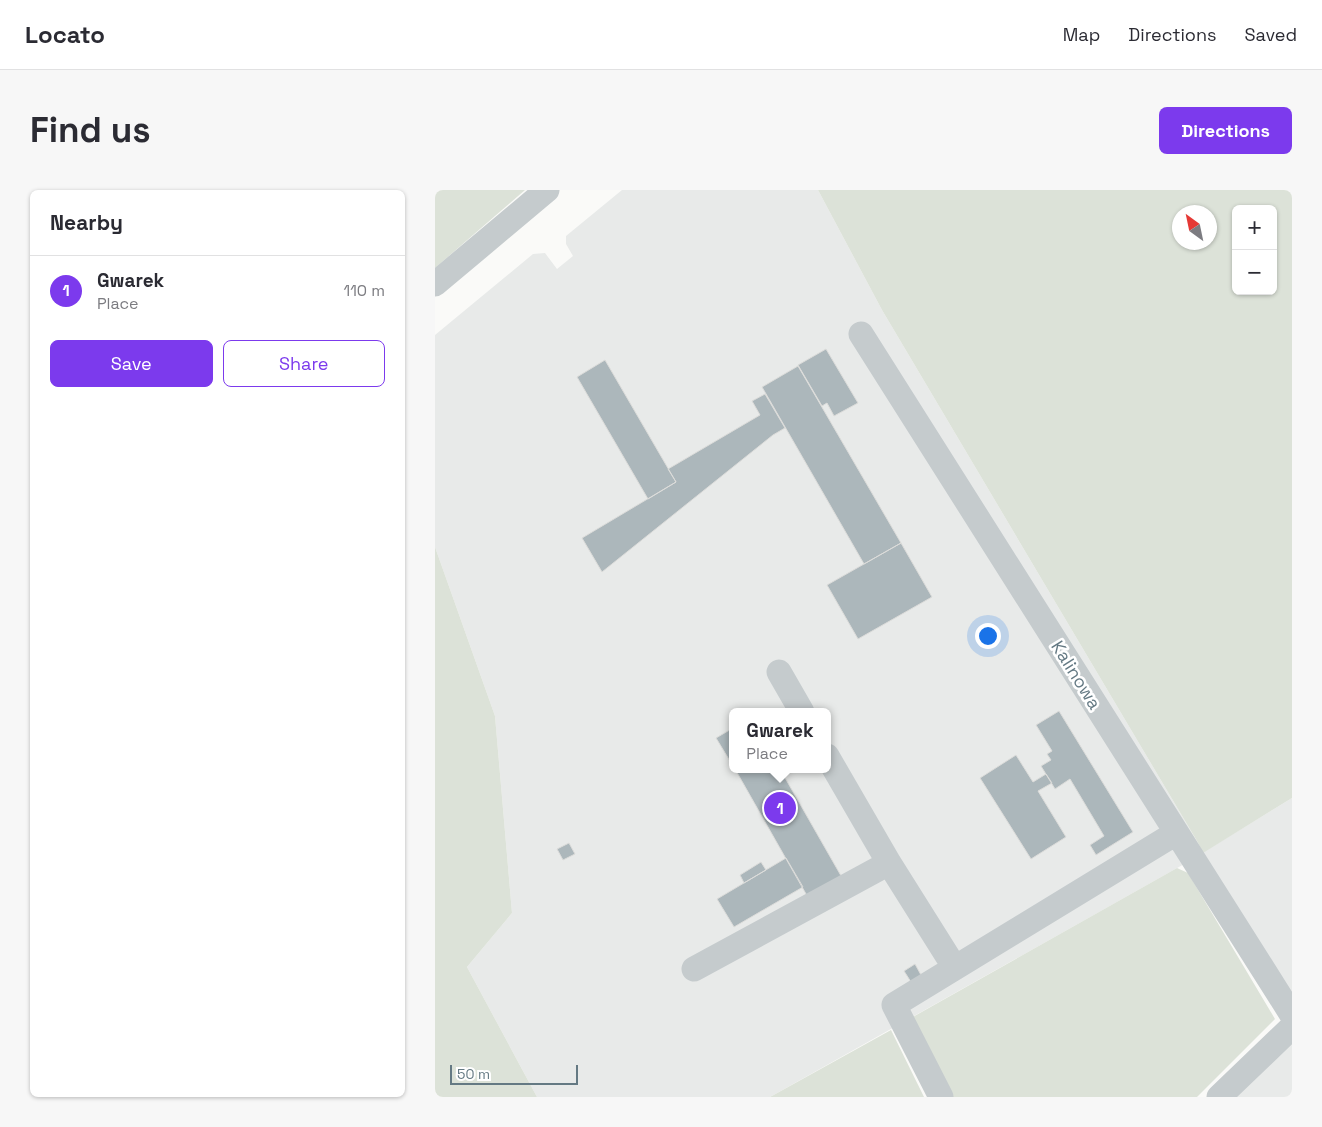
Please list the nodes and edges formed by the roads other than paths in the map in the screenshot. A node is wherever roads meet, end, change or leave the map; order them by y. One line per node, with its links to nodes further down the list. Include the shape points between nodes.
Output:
1 (547, 190): 2 (street)
2 (435, 284)
3 (861, 334): 7 (street, Kalinowa)
4 (779, 672): 5 (street)
5 (799, 708)
6 (831, 763): 8 (street)
7 (1176, 833): 9 (street); 11 (street, Kalinowa)
8 (889, 863): 9 (street); 10 (street)
9 (955, 968): 13 (street, via 894,1005)
10 (695, 969)
11 (1292, 1015)
12 (1292, 1027): 14 (street)
13 (941, 1097)
14 (1219, 1097)

